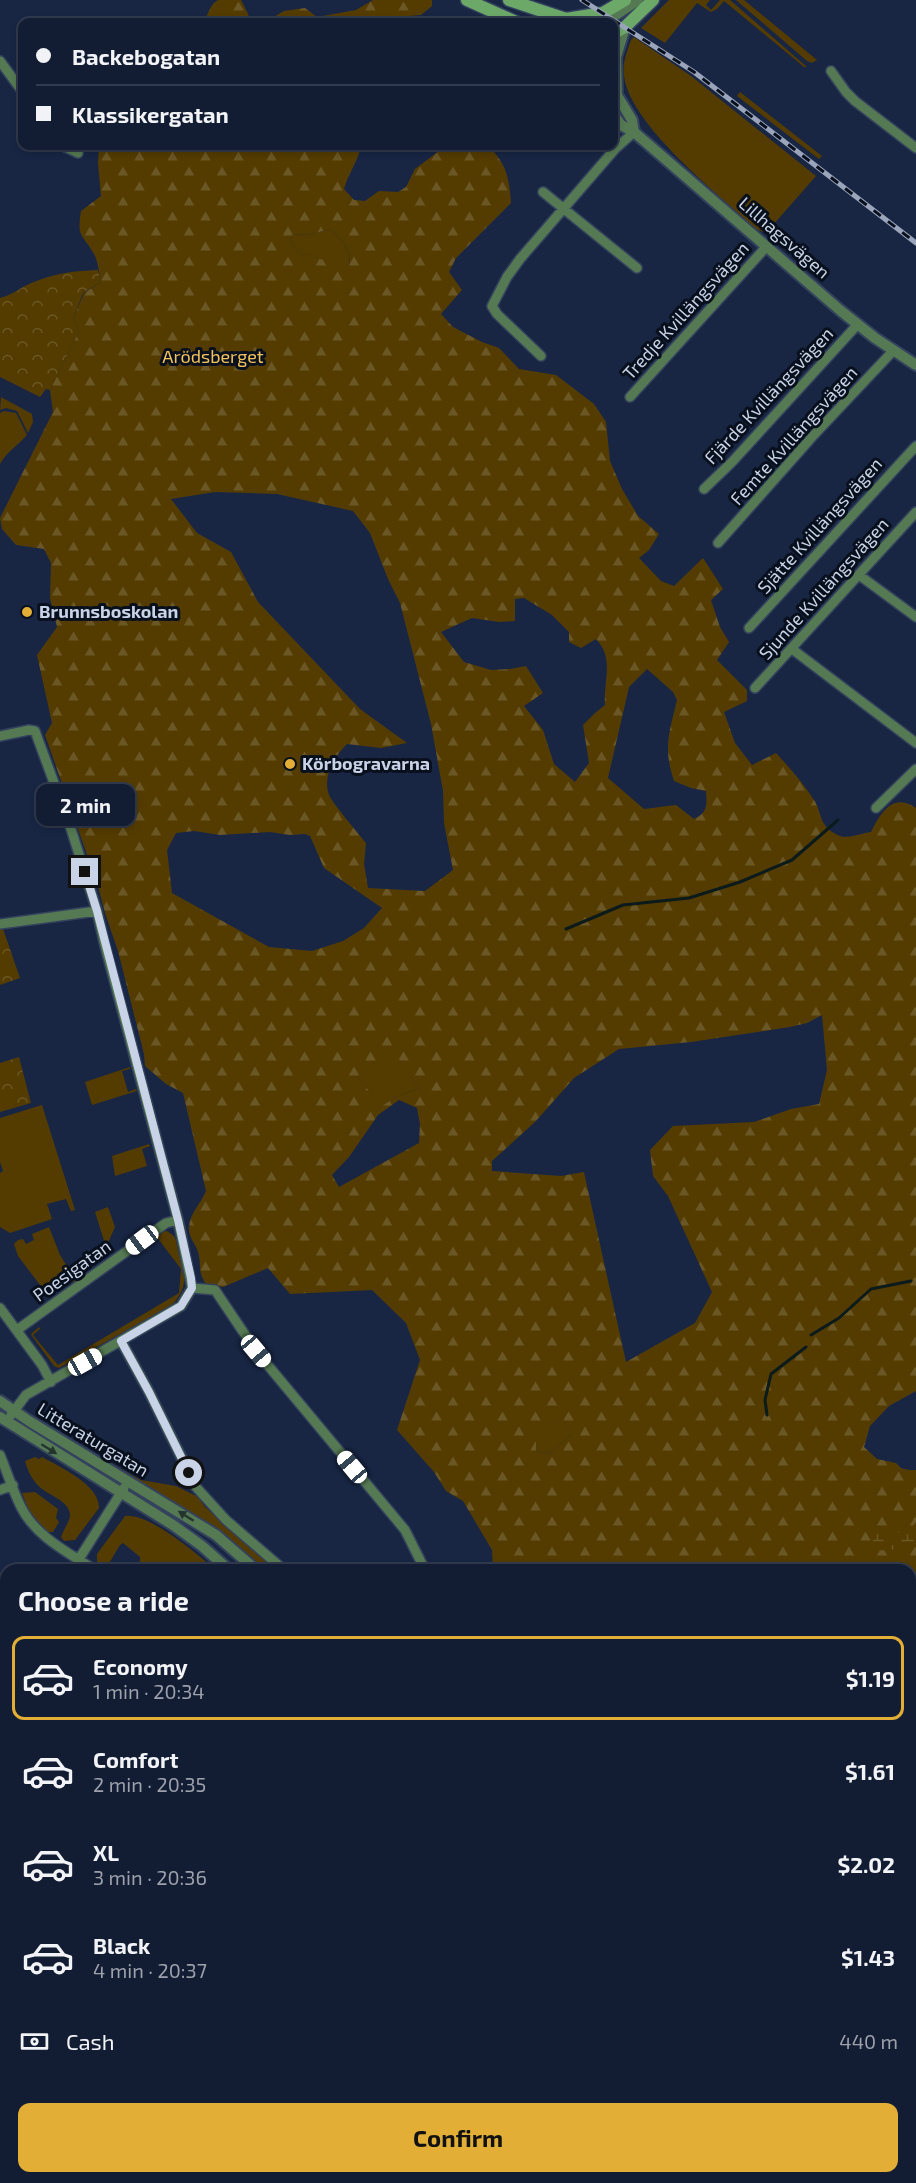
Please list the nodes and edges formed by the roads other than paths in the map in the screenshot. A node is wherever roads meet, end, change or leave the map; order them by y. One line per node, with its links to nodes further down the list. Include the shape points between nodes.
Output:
1 (468, 0): 6 (main road)
2 (509, 0): 7 (main road)
3 (625, 0): 8 (main road)
4 (638, 0): 8 (street)
5 (653, 0): 9 (main road)
6 (507, 18)
7 (560, 18)
8 (604, 18)
9 (619, 30)
10 (0, 62): 12 (street)
11 (831, 70): 17 (street, via 855,101)
12 (18, 86)
13 (618, 98): 15 (street, Lillhagsvägen, via 632,120)
14 (618, 121): 15 (street, Lillhagsvägen)
15 (634, 132): 16 (street); 23 (street, Lillhagsvägen)
16 (618, 146)
17 (916, 148)
18 (72, 150): 20 (street)
19 (614, 150): 22 (street)
20 (78, 153)
21 (543, 192): 22 (street)
22 (564, 208): 24 (street); 27 (street, via 507,277 492,306)
23 (767, 246): 25 (street, Lillhagsvägen); 29 (street, Tredje Kvillängsvägen)
24 (637, 267)
25 (858, 324): 26 (street, Lillhagsvägen); 31 (street, Fjärde Kvillängsvägen)
26 (893, 351): 28 (street, Lillhagsvägen); 33 (street, Femte Kvillängsvägen)
27 (541, 356)
28 (916, 365)
29 (630, 398)
30 (916, 446): 36 (street, Sjätte Kvillängsvägen)
31 (704, 489)
32 (916, 512): 34 (street, Sjunde Kvillängsvägen)
33 (718, 543)
34 (859, 575): 35 (street); 37 (street, Sjunde Kvillängsvägen)
35 (916, 617)
36 (749, 628)
37 (792, 649): 38 (street, Sjunde Kvillängsvägen); 40 (street)
38 (755, 688)
39 (0, 736): 43 (street, via 28,730 38,735)
40 (916, 743)
41 (916, 770): 42 (street)
42 (876, 808)
43 (97, 911): 44 (street); 45 (street)
44 (0, 924)
45 (178, 1220): 46 (street); 48 (street, Poesigatan, via 166,1223)
46 (192, 1288): 49 (street, via 181,1306); 65 (street, via 215,1290 255,1350 405,1530)
47 (0, 1308): 48 (street)
48 (16, 1330): 50 (street)
49 (121, 1341): 50 (street); 64 (street, via 196,1488)
50 (51, 1382): 52 (street, via 26,1395)
51 (0, 1401): 52 (street, Litteraturgatan)
52 (14, 1411): 53 (street); 55 (street, Litteraturgatan)
53 (3, 1420): 58 (street, Litteraturgatan, one-way to 58)
54 (0, 1455): 56 (street)
55 (129, 1481): 58 (street); 63 (street, Litteraturgatan, one-way to 55, via 216,1535)
56 (13, 1485): 57 (street); 59 (street, via 33,1524)
57 (0, 1490)
58 (121, 1494): 59 (street); 62 (street, Litteraturgatan, via 173,1525)
59 (79, 1559): 60 (street); 61 (street)
60 (76, 1564)
61 (86, 1564)
62 (223, 1564)
63 (249, 1564)
64 (277, 1564)
65 (422, 1564)
66 (0, 1823): 67 (street)
67 (0, 1830)

